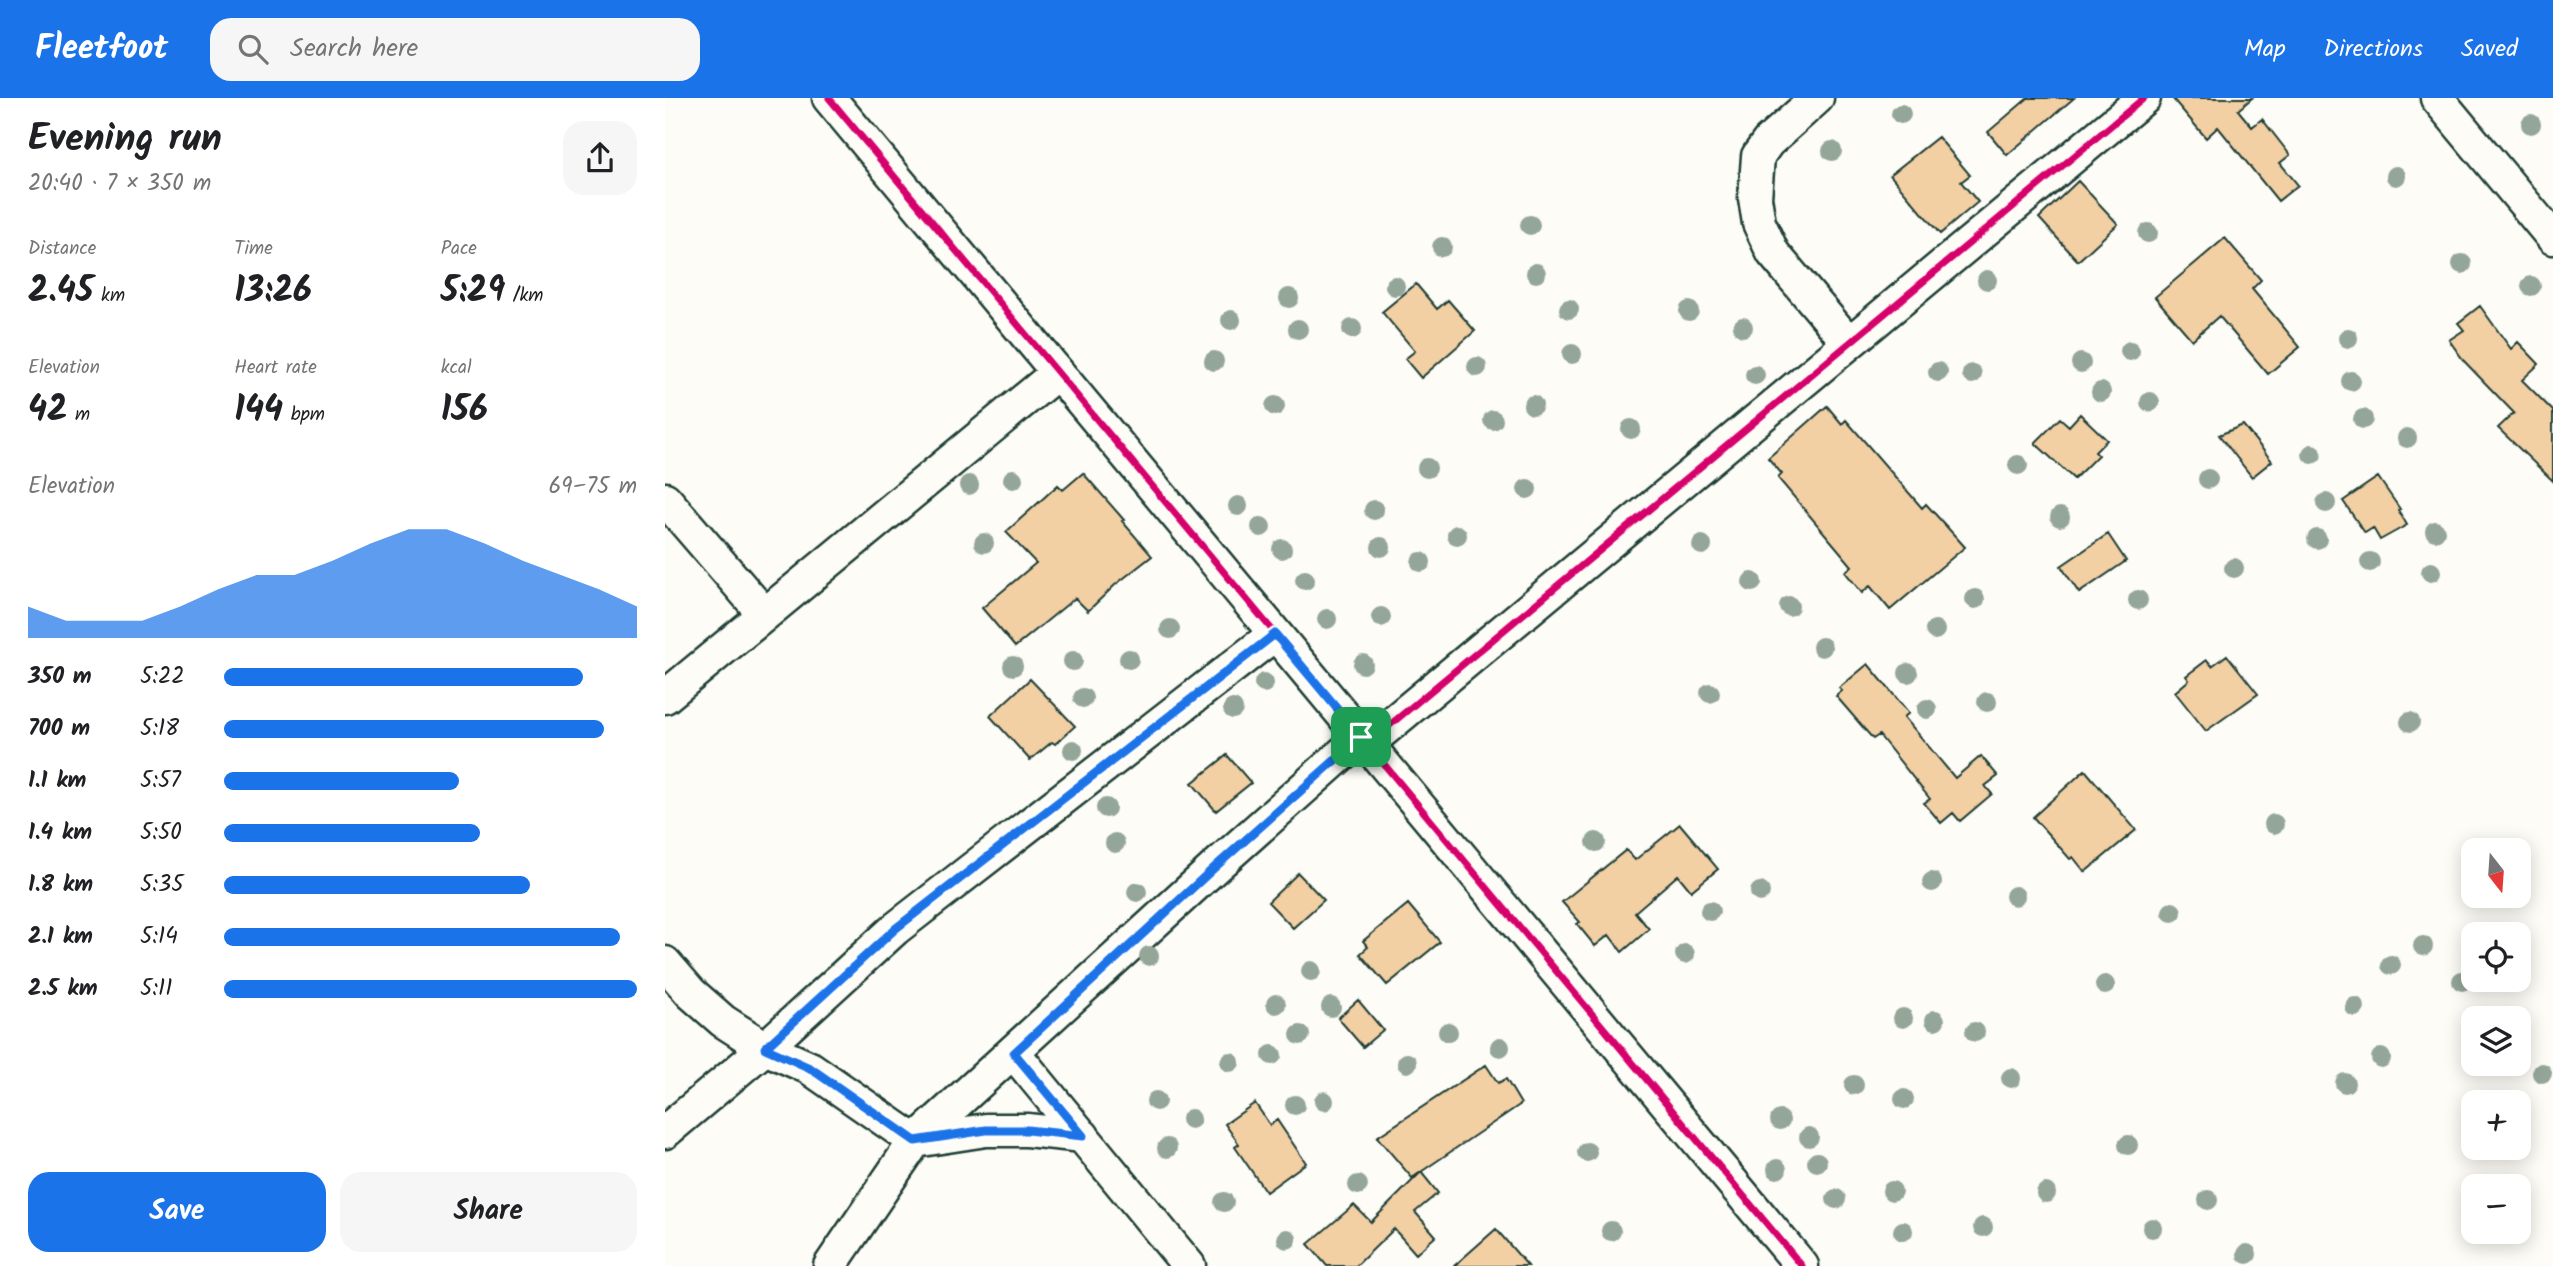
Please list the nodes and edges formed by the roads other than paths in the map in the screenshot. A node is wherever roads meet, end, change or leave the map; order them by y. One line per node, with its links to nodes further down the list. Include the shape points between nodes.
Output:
1 (829, 98): 7 (street)
2 (1817, 98): 6 (street, via 1758,156 1755,198 1759,223 1773,253)
3 (2144, 98): 6 (street)
4 (2437, 98): 5 (street)
5 (2553, 238)
6 (1849, 343): 12 (street)
7 (1057, 373): 9 (street); 10 (street)
8 (665, 499): 9 (street)
9 (764, 614): 11 (street)
10 (1275, 634): 12 (street); 14 (street, via 895,929)
11 (665, 697)
12 (1364, 741): 15 (street, via 1214,868); 21 (street)
13 (665, 963): 14 (street, via 723,1021)
14 (765, 1048): 16 (street); 18 (street, via 810,1068)
15 (1014, 1053): 17 (street); 18 (street)
16 (665, 1132)
17 (1083, 1136): 18 (street, via 986,1130); 20 (street)
18 (915, 1141): 19 (street)
19 (830, 1266)
20 (1189, 1266)
21 (1802, 1266)

